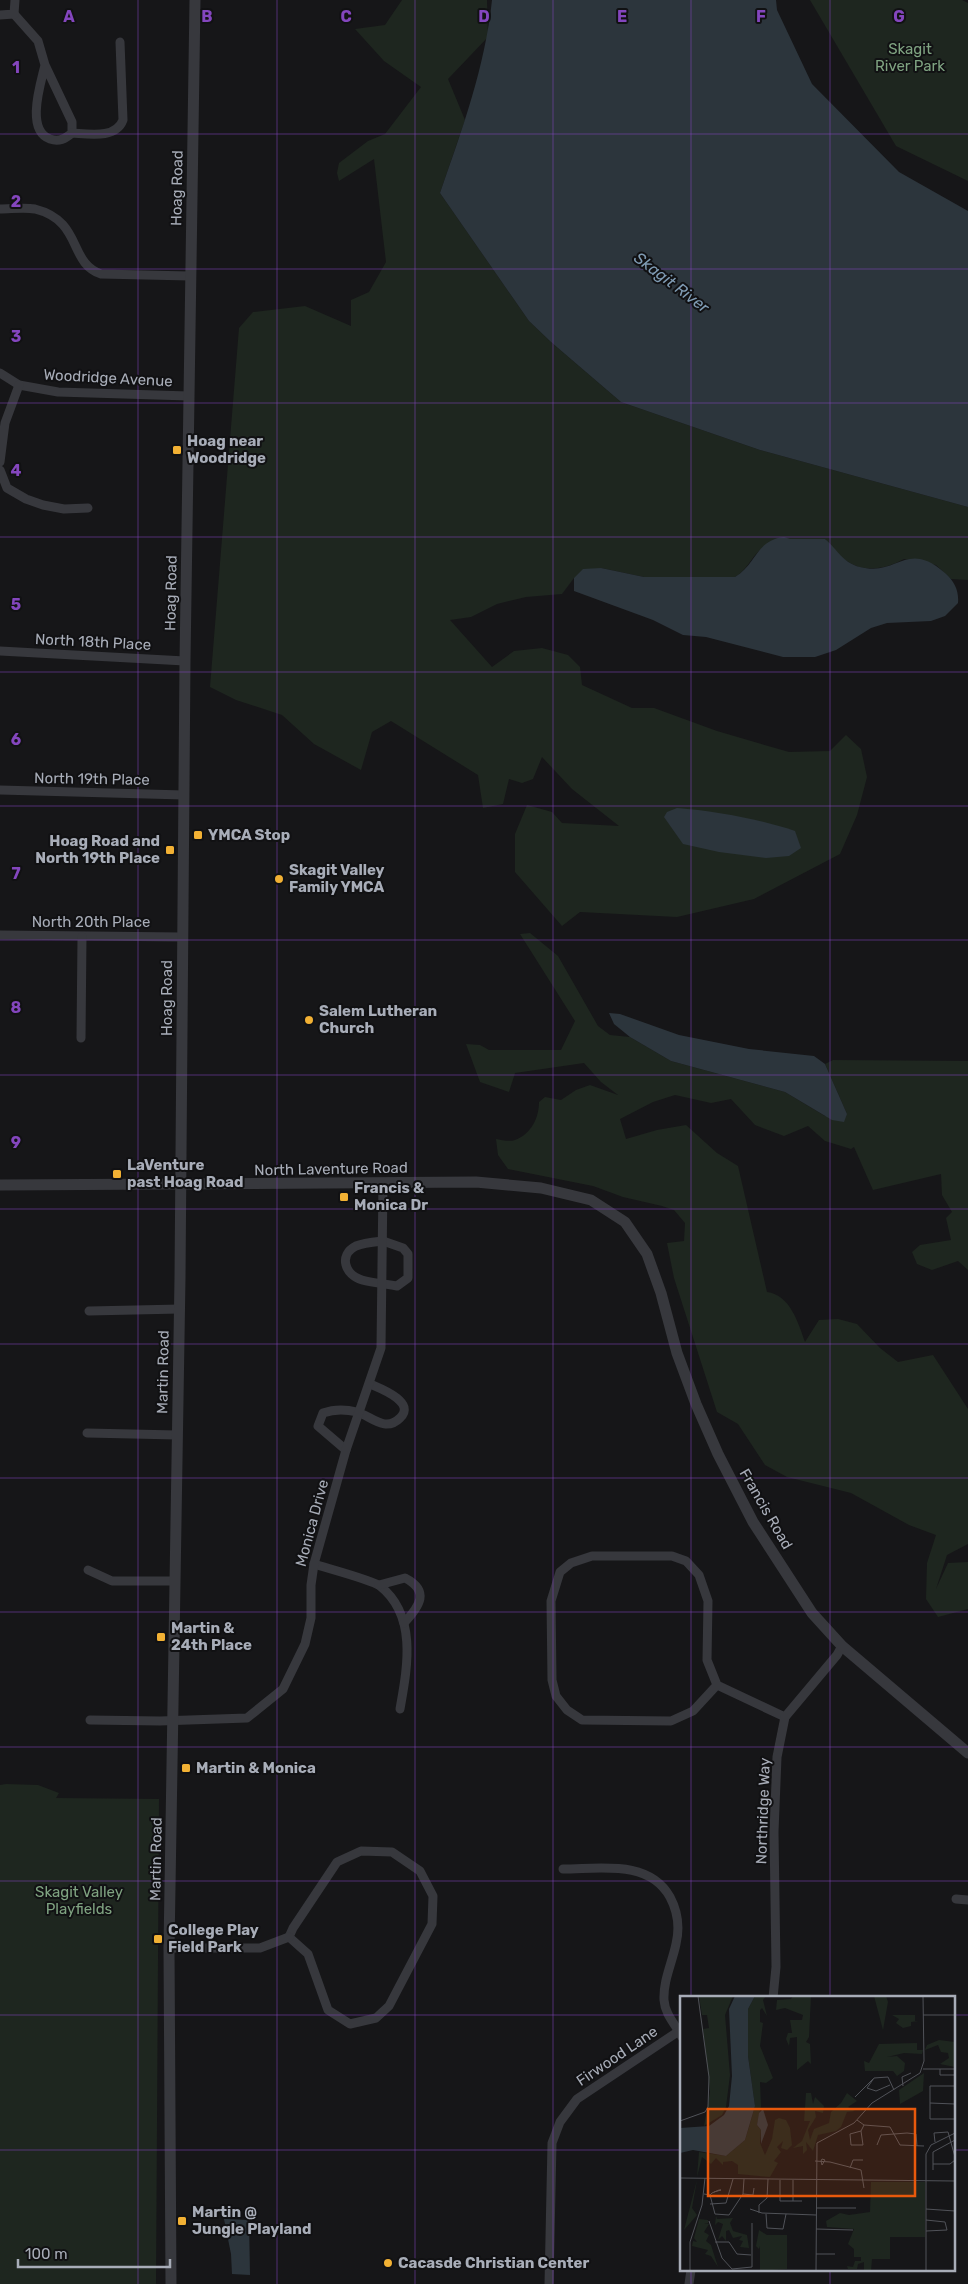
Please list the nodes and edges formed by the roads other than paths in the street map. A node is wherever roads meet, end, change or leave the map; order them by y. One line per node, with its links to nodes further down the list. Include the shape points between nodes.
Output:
1 (15, 0): 3 (street)
2 (195, 0): 9 (street, Hoag Road)
3 (14, 14): 4 (street); 6 (street, via 38,41)
4 (0, 15)
5 (120, 42): 7 (street, via 123,120 120,128 113,132)
6 (45, 65): 7 (street, via 72,122); 7 (street, via 36,98 39,128 46,138 56,141 65,140)
7 (72, 133)
8 (0, 208): 9 (street, via 33,209 59,220 70,232 91,271)
9 (190, 276): 12 (street, Hoag Road)
10 (0, 373): 11 (street, Woodridge Avenue)
11 (18, 385): 12 (street, Woodridge Avenue, via 58,392); 13 (street, via 5,423)
12 (189, 396): 17 (street, Hoag Road)
13 (0, 462)
14 (0, 470): 15 (street, via 7,488 26,499 64,509)
15 (88, 508)
16 (0, 651): 17 (street, North 18th Place)
17 (185, 661): 19 (street, Hoag Road)
18 (0, 790): 19 (street, North 19th Place)
19 (184, 795): 22 (street, Hoag Road)
20 (0, 935): 21 (street, North 20th Place)
21 (82, 937): 22 (street, North 20th Place); 23 (street)
22 (182, 937): 26 (street, Hoag Road)
23 (81, 1038)
24 (383, 1183): 26 (street, North Laventure Road); 27 (street, North Laventure Road, via 476,1182 541,1188 591,1200); 28 (street, Monica Drive)
25 (0, 1185): 26 (street, North Laventure Road)
26 (180, 1186): 30 (street, Martin Road)
27 (624, 1222): 42 (street, Francis Road, via 647,1254 696,1404 744,1505 812,1613)
28 (383, 1241): 29 (street, Monica Drive); 29 (street, via 403,1248 410,1266 408,1278 397,1286); 29 (street, via 357,1245 344,1260 352,1276)
29 (382, 1283): 32 (street, Monica Drive, via 381,1348)
30 (180, 1309): 31 (street, Martin Road); 35 (street, Martin Road)
31 (89, 1311)
32 (370, 1384): 33 (street, Monica Drive); 33 (street, via 401,1400 401,1418 383,1423 371,1421)
33 (359, 1413): 36 (street, Monica Drive); 36 (street, via 334,1409 323,1413 318,1426)
34 (87, 1433): 35 (street, Martin Road)
35 (177, 1435): 39 (street, Martin Road)
36 (346, 1450): 37 (street, Monica Drive)
37 (314, 1564): 40 (street); 47 (street, Monica Drive, via 306,1644 283,1689 247,1718)
38 (88, 1570): 39 (street, via 112,1581)
39 (174, 1581): 47 (street, Martin Road)
40 (379, 1585): 41 (street, via 394,1603); 41 (street, via 405,1578 416,1584 421,1594 418,1606)
41 (404, 1623): 44 (street, via 407,1636 406,1676)
42 (842, 1646): 45 (street, Northridge Way); 48 (street, Francis Road)
43 (717, 1685): 43 (street, via 707,1660 708,1601 699,1575 686,1562 672,1556 592,1556 560,1572 551,1601 552,1680 556,1696 567,1710 582,1720 671,1720 692,1711); 45 (street)
44 (400, 1709)
45 (785, 1717): 54 (street, Northridge Way, via 777,1757 775,1791)
46 (90, 1720): 47 (street, Monica Drive)
47 (173, 1720): 53 (street, Martin Road)
48 (968, 1753)
49 (563, 1870): 55 (street, via 621,1868 646,1873 665,1888 678,1912 676,1943 664,2001 670,2021)
50 (956, 1899): 51 (street)
51 (968, 1900)
52 (289, 1936): 52 (street, via 337,1862 361,1851 392,1852 420,1871 433,1896 432,1924 389,2006 376,2018 350,2024 328,2010 308,1954); 53 (street, via 260,1948)
53 (169, 1948): 57 (street, Martin Road)
54 (774, 1996)
55 (680, 2031)
56 (680, 2033): 58 (street, Firwood Lane, via 577,2099 560,2122 552,2143)
57 (171, 2284)
58 (549, 2284)

